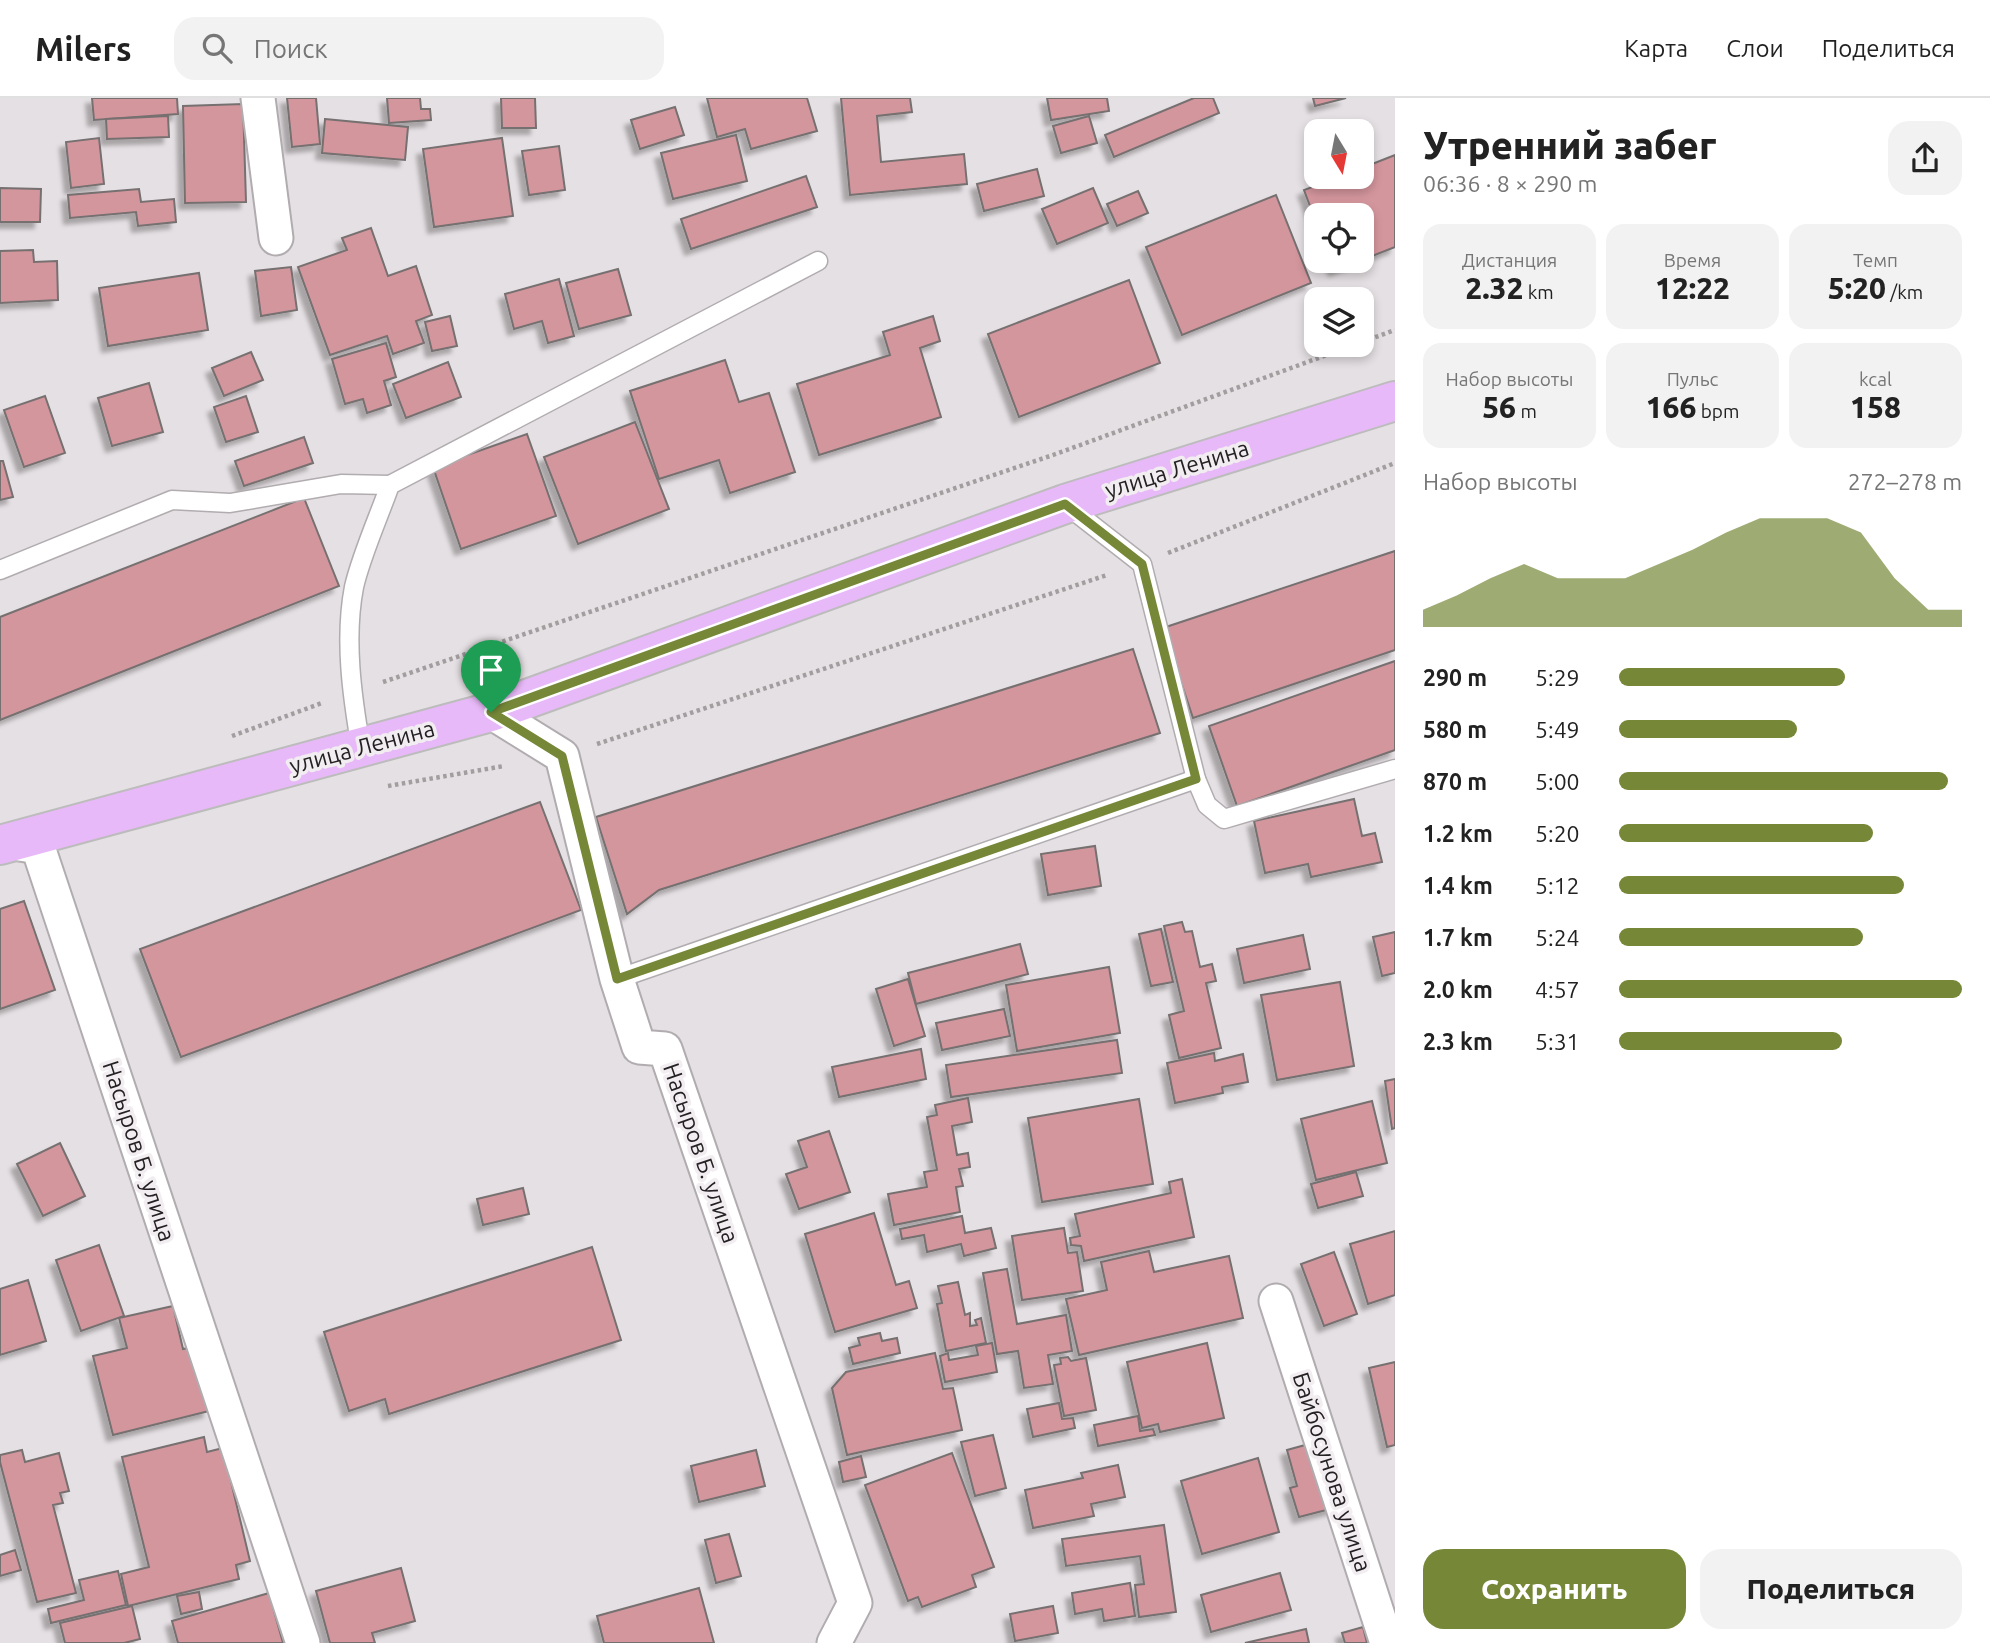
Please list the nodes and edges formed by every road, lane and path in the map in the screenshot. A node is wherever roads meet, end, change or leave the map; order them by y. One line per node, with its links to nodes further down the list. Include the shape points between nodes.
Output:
1 (258, 98): 2 (street)
2 (276, 238)
3 (818, 261): 9 (lane)
4 (1395, 330): 5 (path)
5 (1374, 338)
6 (1321, 357): 13 (path, via 1053,455)
7 (1395, 401): 10 (main road, улица Ленина)
8 (1395, 463): 11 (path)
9 (390, 485): 12 (lane, via 341,484 230,503 172,500); 13 (lane, via 355,585)
10 (1065, 504): 11 (lane); 14 (main road, улица Ленина)
11 (1142, 564): 17 (path); 19 (lane)
12 (0, 570)
13 (351, 693): 15 (path); 16 (lane)
14 (491, 712): 16 (main road, улица Ленина); 17 (street)
15 (221, 740)
16 (361, 748): 21 (main road, улица Ленина)
17 (562, 756): 20 (path); 22 (street, Насыров Б. улица)
18 (1395, 769): 19 (lane, via 1224,819 1207,806)
19 (1196, 779): 22 (lane)
20 (388, 786)
21 (4, 844): 24 (street, Насыров Б. улица, via 38,847)
22 (617, 979): 25 (street, Насыров Б. улица, via 639,1047 665,1049 855,1603)
23 (1276, 1301): 26 (street, Байбосунова улица)
24 (303, 1643)
25 (834, 1643)
26 (1387, 1643)

